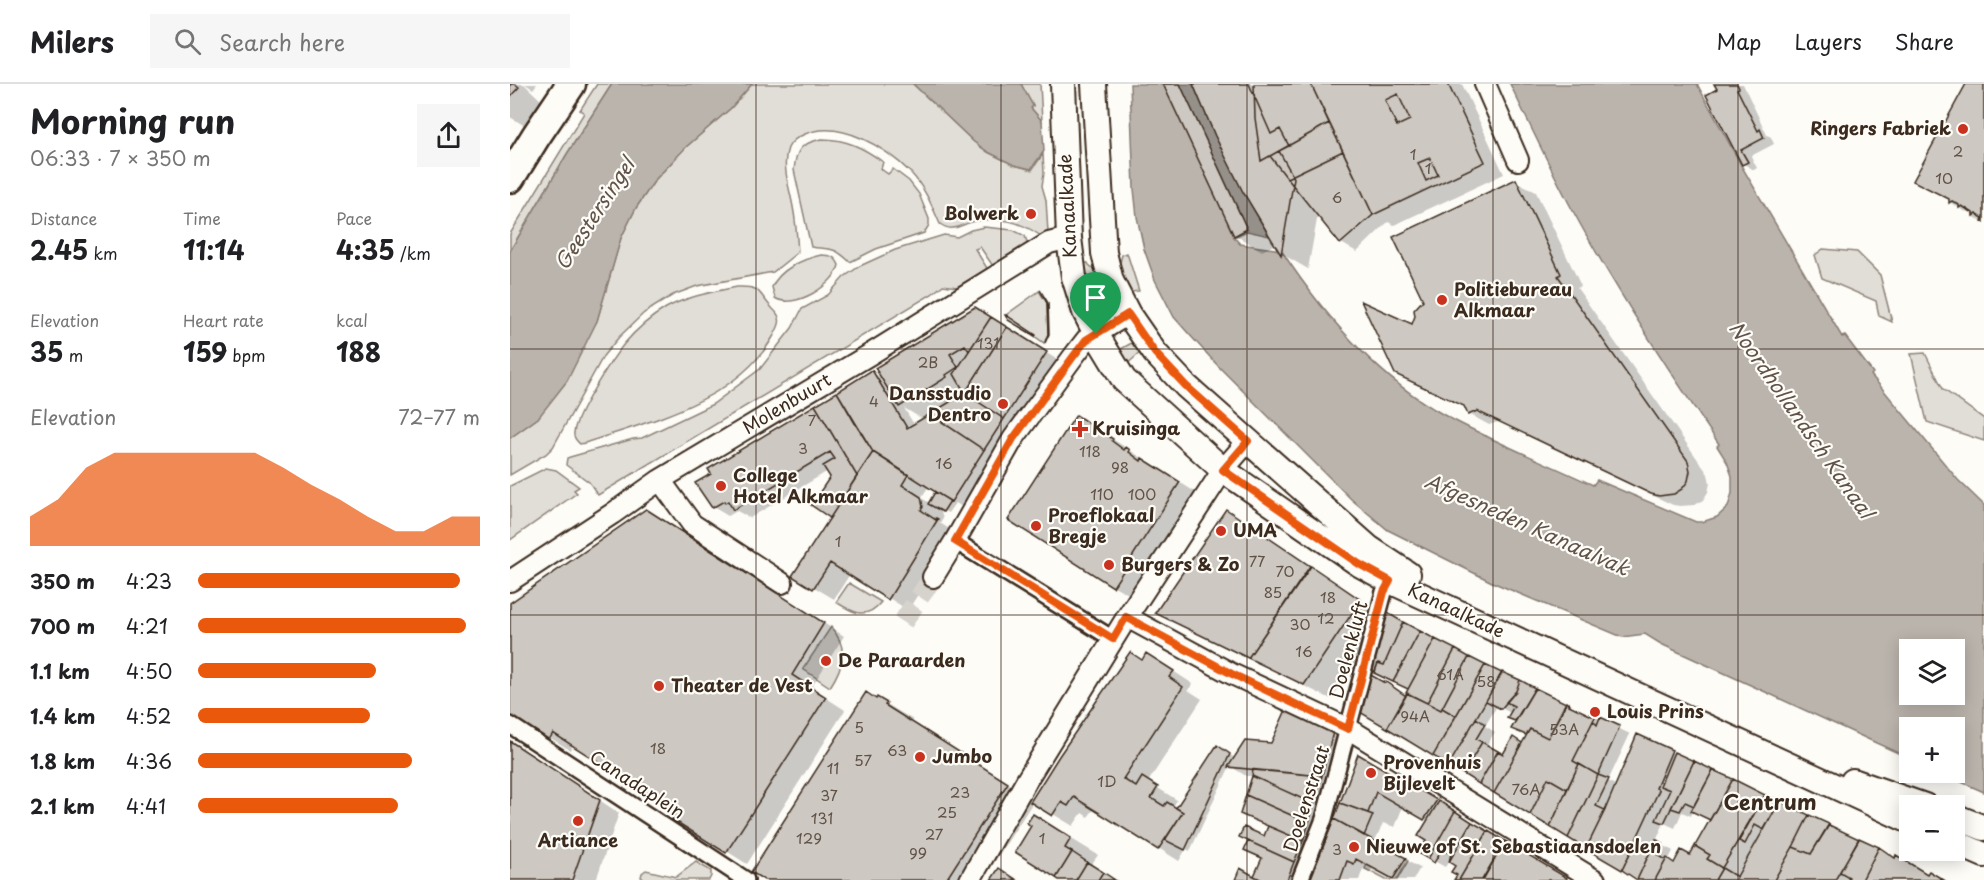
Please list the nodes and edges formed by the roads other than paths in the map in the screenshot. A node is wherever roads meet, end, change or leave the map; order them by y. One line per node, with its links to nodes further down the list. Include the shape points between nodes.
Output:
1 (571, 84): 6 (main road)
2 (1063, 84): 7 (street, Kanaalkade)
3 (1094, 84): 8 (street, Kanaalkade, via 1104,253 1111,281)
4 (1485, 84): 5 (street)
5 (1518, 160)
6 (510, 178)
7 (1069, 238): 9 (street, Kanaalkade, via 1077,291); 12 (street, Molenbuurt, via 1049,243)
8 (1128, 314): 9 (street); 10 (street, Kanaalkade, via 1155,353 1186,386)
9 (1096, 334): 11 (street, Kanaalkade, via 1124,380); 13 (street, via 1086,340 1013,439)
10 (1248, 441): 11 (street); 22 (street, Kanaalkade, via 1369,548 1407,573 1851,780)
11 (1223, 470): 16 (street, Kanaalkade, via 1359,564); 18 (street)
12 (660, 480): 15 (street, Molenbuurt); 17 (street, via 692,524)
13 (955, 541): 14 (street); 19 (street)
14 (933, 577)
15 (510, 581)
16 (1390, 581): 21 (street, Doelenkluft); 23 (street, Kanaalkade)
17 (782, 583)
18 (1126, 617): 19 (street); 21 (street, via 1232,674)
19 (1113, 639): 29 (street)
20 (510, 725): 28 (street, Canadaplein)
21 (1348, 729): 30 (street, Doelenstraat, via 1324,819); 31 (street)
22 (1899, 797)
23 (1899, 816)
24 (1965, 820): 25 (street)
25 (1984, 828)
26 (1965, 847): 27 (street)
27 (1984, 855)
28 (738, 878)
29 (970, 880)
30 (1300, 880)
31 (1595, 880)

